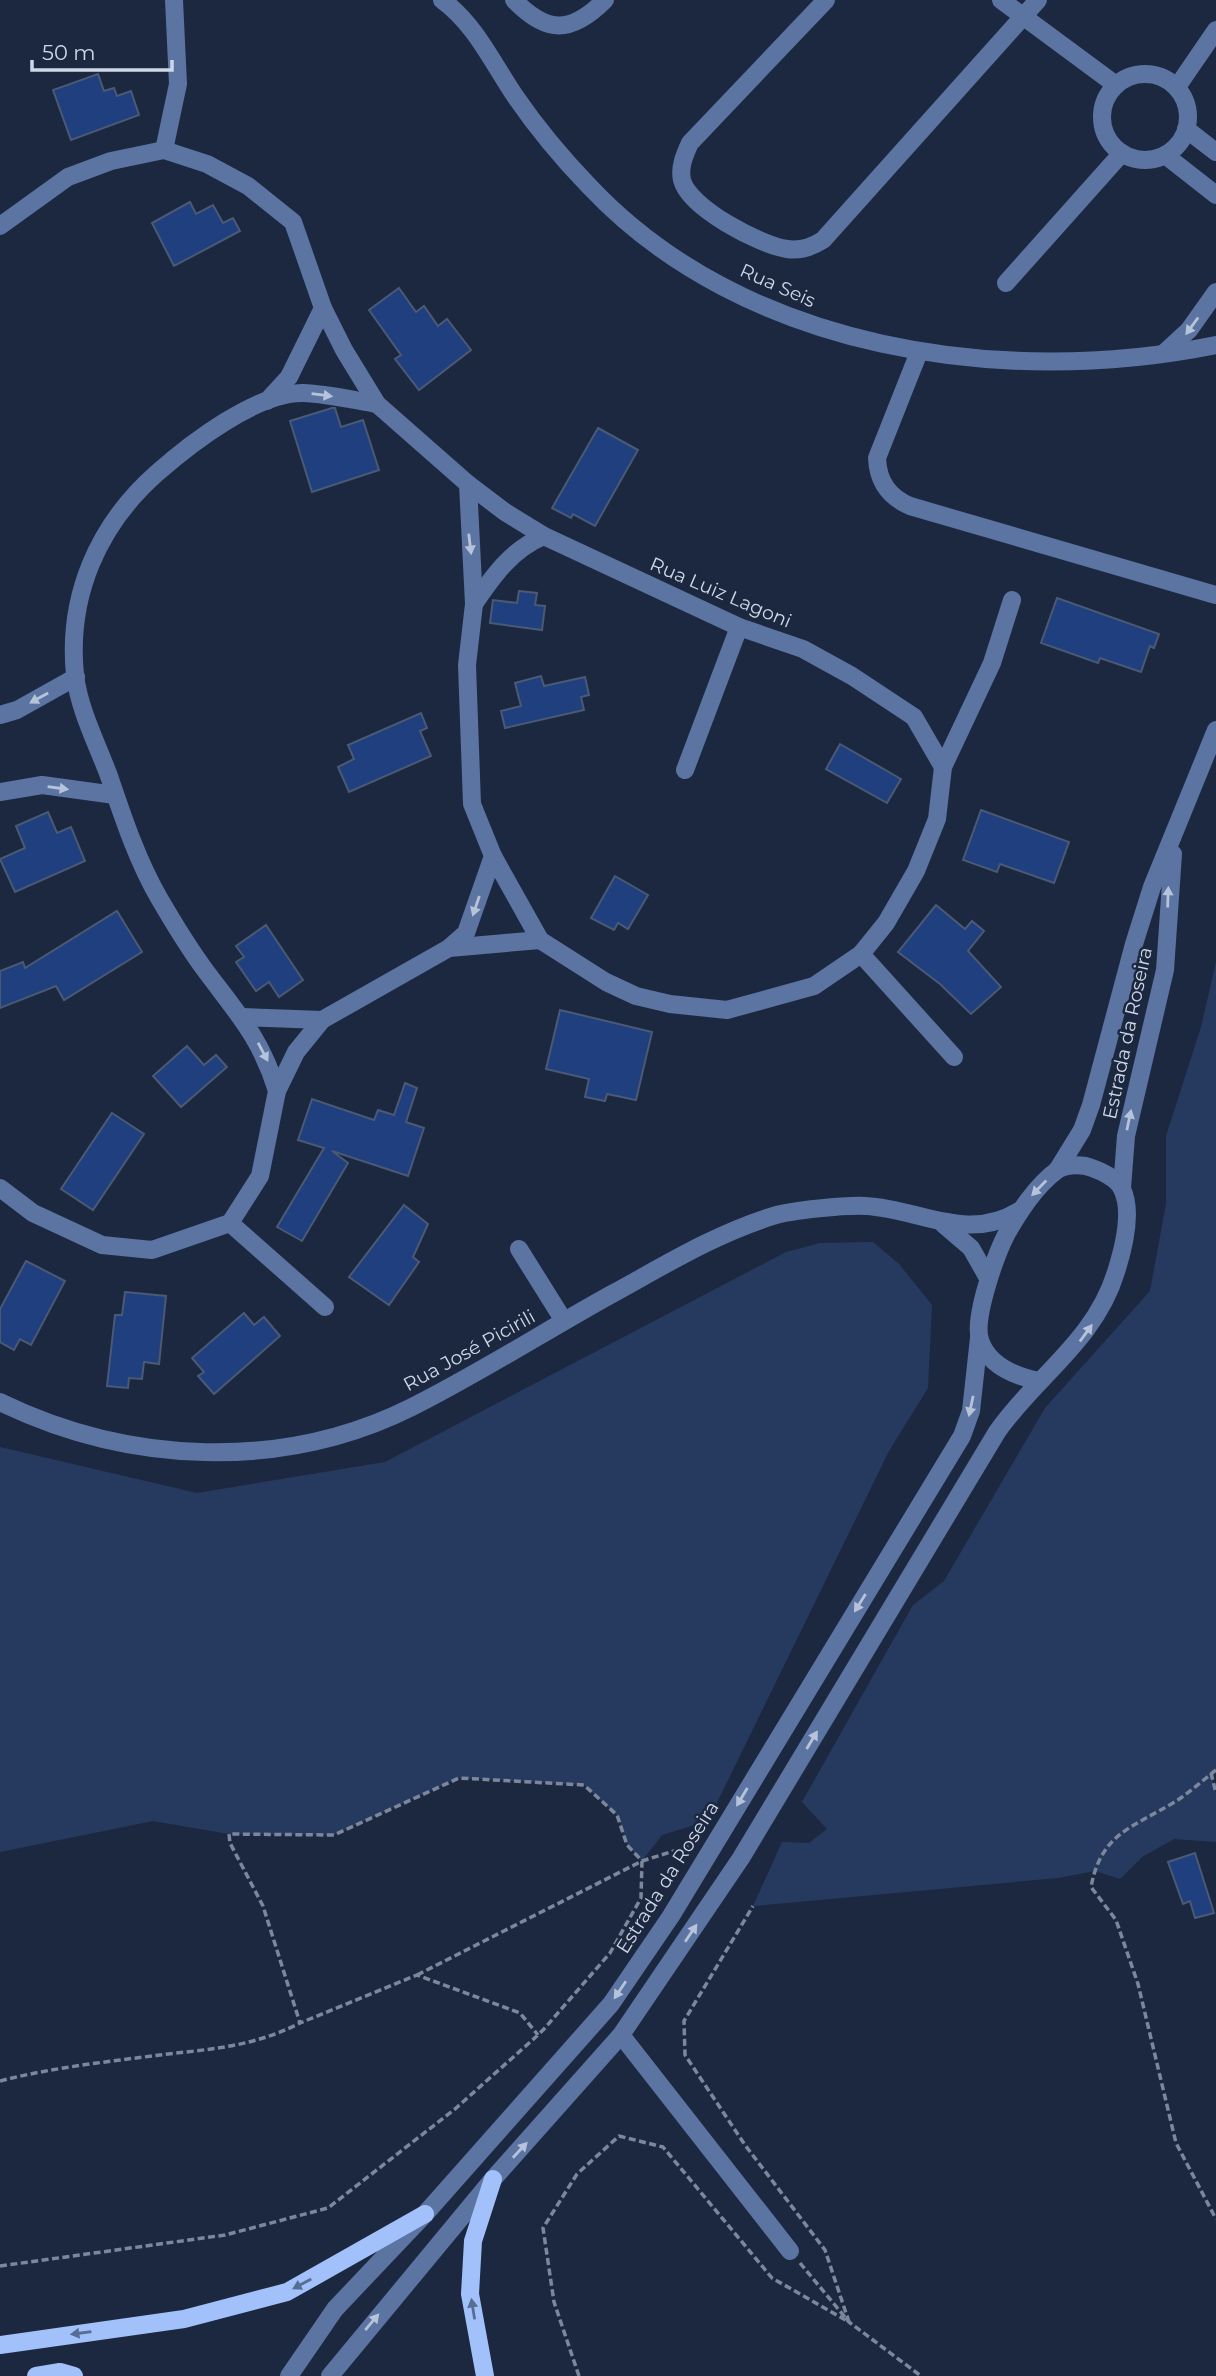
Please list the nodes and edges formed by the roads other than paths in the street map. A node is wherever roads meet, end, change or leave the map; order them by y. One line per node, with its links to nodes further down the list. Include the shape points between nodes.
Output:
1 (174, 0): 13 (street, via 178,84)
2 (442, 0): 23 (street, Rua Seis, via 470,23 515,96 564,159 660,248 778,310 858,338)
3 (514, 0): 4 (street, via 537,20 555,27 575,23)
4 (605, 0)
5 (826, 0): 8 (street, via 690,143 682,167 682,180 690,195 708,211 789,249 823,240)
6 (1001, 0): 8 (street)
7 (1038, 0): 8 (street)
8 (1023, 19): 10 (street)
9 (1216, 30): 11 (street)
10 (1116, 85): 11 (street, via 1147,74); 15 (street, via 1104,104 1103,126)
11 (1177, 88): 12 (street, via 1187,107)
12 (1186, 129): 14 (street); 16 (street)
13 (164, 150): 18 (street, via 111,161 68,177); 21 (street, via 207,164 248,186 293,222)
14 (1216, 152)
15 (1122, 153): 16 (street, via 1144,160); 19 (street)
16 (1166, 155): 17 (street)
17 (1216, 195)
18 (0, 226)
19 (1006, 283)
20 (1216, 292): 24 (street, one-way to 24, via 1189,330)
21 (323, 308): 25 (street, via 289,377); 26 (street)
22 (1216, 345): 24 (street, Rua Seis)
23 (919, 352): 24 (street, Rua Seis, via 982,360 1064,362); 29 (street, via 877,458 879,474 890,494 910,506)
24 (1162, 354)
25 (267, 401): 26 (street, one-way to 26, via 301,393); 33 (street, via 182,451 105,530 81,590)
26 (377, 404): 27 (street, Rua Luiz Lagoni)
27 (468, 484): 28 (street, Rua Luiz Lagoni); 31 (street, one-way to 31)
28 (544, 536): 31 (street, via 524,544); 32 (street, Rua Luiz Lagoni)
29 (1216, 595)
30 (1012, 600): 36 (street, via 992,663)
31 (474, 604): 41 (street, via 467,665 472,804)
32 (739, 626): 36 (street, Rua Luiz Lagoni, via 803,649 914,717); 37 (street)
33 (76, 677): 34 (street, one-way to 34); 39 (street)
34 (0, 715)
35 (1216, 730): 40 (street, Estrada da Roseira)
36 (943, 767): 44 (street, via 937,819 916,872 887,923)
37 (685, 770)
38 (0, 792): 39 (street, one-way to 39, via 42,785)
39 (116, 795): 45 (street, via 158,897)
40 (1186, 804): 49 (street, Estrada da Roseira, via 1134,944 1091,1105); 51 (street, Estrada da Roseira, one-way to 40, via 1126,1136 1165,970 1169,878)
41 (493, 856): 42 (street); 43 (street, one-way to 43, via 466,933)
42 (540, 940): 43 (street); 44 (street, via 636,996 727,1010 814,986)
43 (449, 948): 46 (street)
44 (861, 954): 47 (street)
45 (242, 1017): 46 (street); 48 (street, one-way to 48, via 267,1057)
46 (322, 1020): 48 (street, via 296,1052)
47 (954, 1057)
48 (277, 1091): 53 (street, via 260,1176)
49 (1058, 1169): 51 (street, via 1088,1166); 52 (street, Estrada da Roseira, one-way to 52)
50 (0, 1188): 53 (street, via 33,1213 102,1245 152,1250)
51 (1122, 1188): 60 (street, Estrada da Roseira, one-way to 51, via 1076,1346 1109,1294 1123,1242 1126,1213)
52 (1021, 1210): 54 (street, via 986,1225); 56 (street, Estrada da Roseira)
53 (230, 1223): 57 (street)
54 (943, 1224): 56 (street, via 971,1248); 58 (street, Rua José Picirili, via 866,1206 777,1214 714,1237)
55 (519, 1249): 58 (street)
56 (988, 1278): 59 (street, Estrada da Roseira)
57 (326, 1307)
58 (564, 1321): 61 (street, Rua José Picirili, via 410,1408 340,1435 232,1454 157,1451 42,1422)
59 (979, 1338): 60 (street, via 1015,1376); 64 (street, Estrada da Roseira, one-way to 64, via 971,1411 962,1436 671,1916 611,2004)
60 (1038, 1381): 62 (street, Estrada da Roseira, one-way to 60, via 741,1858 997,1432)
61 (0, 1402)
62 (621, 2035): 63 (street, Estrada da Roseira, one-way to 62); 65 (street)
63 (493, 2179): 70 (street, Estrada da Roseira, one-way to 63); 71 (main road, one-way to 63, via 470,2294 473,2241)
64 (425, 2214): 66 (main road, one-way to 66, via 286,2292 184,2319); 69 (street, Estrada da Roseira, via 335,2309)
65 (790, 2250)
66 (0, 2345)
67 (36, 2376): 68 (main road, via 60,2372)
68 (74, 2376)
69 (289, 2376)
70 (330, 2376)
71 (485, 2376)

